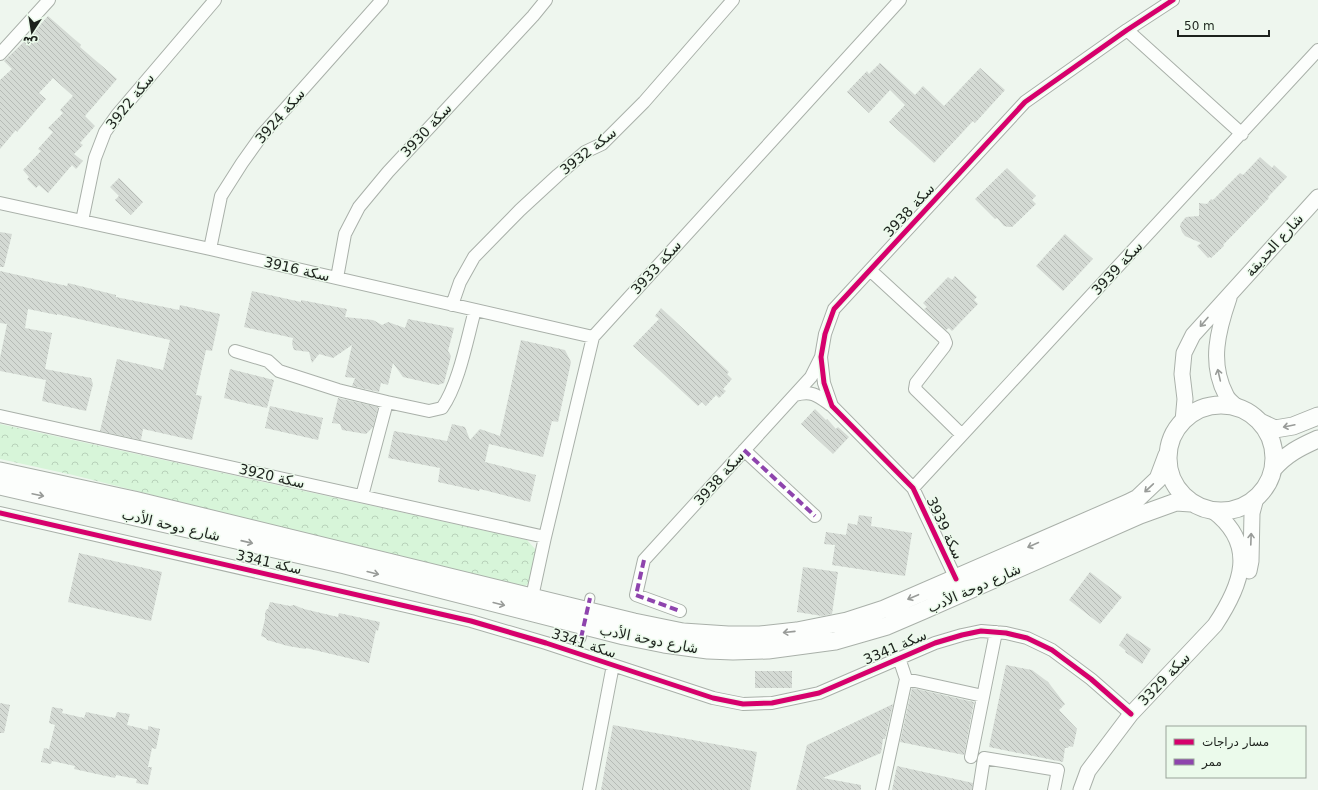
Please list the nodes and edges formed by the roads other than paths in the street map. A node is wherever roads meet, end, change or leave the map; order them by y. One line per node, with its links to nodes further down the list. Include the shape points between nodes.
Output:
1 (49, 0): 10 (street)
2 (215, 0): 14 (street, سكة 3922, via 105,132 95,158)
3 (382, 0): 15 (street, سكة 3924, via 262,135 242,163 221,196)
4 (546, 0): 17 (street, سكة 3930, via 388,172 360,207 345,234)
5 (733, 0): 19 (street, سكة 3932, via 644,102 602,144 585,152 558,175 474,256 460,282)
6 (900, 0): 21 (street, سكة 3933)
7 (1173, 0): 8 (street, سكة 3938)
8 (1127, 30): 11 (street); 16 (street, سكة 3938, via 1026,102)
9 (1318, 50): 11 (street, سكة 3939)
10 (0, 54)
11 (1242, 134): 32 (street, سكة 3939)
12 (1318, 197): 18 (street, شارع الحديقة)
13 (0, 203): 14 (street, سكة 3916)
14 (82, 221): 15 (street, سكة 3916)
15 (210, 249): 17 (street, سكة 3916)
16 (870, 270): 23 (street, سكة 3938, via 834,309 825,334); 32 (street, via 944,338 944,347 916,383 915,389)
17 (337, 278): 19 (street, سكة 3916)
18 (1230, 293): 27 (street, شارع الحديقة, one-way to 18, via 1226,396 1218,376 1216,350 1219,327); 30 (street, شارع الحديقة, one-way to 30, via 1193,334 1184,353)
19 (452, 305): 20 (street, سكة 3916)
20 (474, 310): 21 (street, سكة 3916); 25 (street, via 465,349 449,397 442,408 429,410)
21 (593, 337): 46 (street, سكة 3933)
22 (235, 351): 25 (street, via 268,361 279,371)
23 (821, 357): 24 (street, سكة 3938, via 811,377); 26 (street, سكة 3938, via 824,383)
24 (795, 395): 26 (street, سكة 3938, via 814,393); 34 (street, سكة 3938)
25 (387, 402): 40 (street)
26 (832, 406): 39 (street, سكة 3938)
27 (1238, 408): 30 (main road, via 1223,405 1208,407 1194,412); 31 (main road)
28 (0, 416): 40 (street, سكة 3920)
29 (1318, 416): 31 (main road, one-way to 31, via 1293,426 1275,429)
30 (1183, 421): 35 (main road, via 1172,437)
31 (1260, 422): 36 (main road, via 1272,444)
32 (962, 435): 39 (street, سكة 3939)
33 (1318, 439): 36 (main road, via 1283,458)
34 (744, 450): 45 (street); 49 (street, سكة 3938, via 644,560 636,595)
35 (1167, 455): 42 (main road, via 1168,469 1173,482 1181,494); 47 (main road, شارع دوحة الأدب, one-way to 47, via 1158,479 1138,498)
36 (1273, 469): 41 (main road, via 1264,490)
37 (0, 471): 48 (main road, شارع دوحة الأدب, via 134,500)
38 (0, 486): 51 (main road, شارع دوحة الأدب, one-way to 51)
39 (913, 488): 47 (street, سكة 3939)
40 (362, 496): 46 (street, سكة 3920)
41 (1256, 498): 43 (main road, via 1236,509); 50 (street, سكة 3329, one-way to 41, via 1237,600 1246,583 1251,561 1252,513)
42 (1191, 502): 43 (main road); 51 (main road, شارع دوحة الأدب, via 1176,502 1140,515 922,612 888,626 835,641 768,650 714,650 664,644)
43 (1213, 511): 50 (street, سكة 3329, via 1234,534 1240,549 1242,565 1238,583)
44 (0, 513): 54 (street, سكة 3341, via 471,621)
45 (816, 516)
46 (545, 537): 48 (street, سكة 3933)
47 (956, 579): 51 (main road, شارع دوحة الأدب, one-way to 51, via 884,609 847,621 788,632 728,635 683,632 634,622)
48 (532, 597): 51 (main road, شارع دوحة الأدب)
49 (680, 611)
50 (1224, 611): 57 (street, سكة 3329, via 1215,625)
51 (586, 618)
52 (996, 632): 53 (street, سكة 3341, via 962,634); 56 (street); 57 (street, سكة 3341, via 1027,638 1052,650 1091,679)
53 (899, 658): 54 (street, سكة 3341, via 819,693 772,703 742,704 713,698); 55 (street)
54 (613, 665): 59 (street)
55 (906, 679): 56 (street); 60 (street)
56 (983, 696): 58 (street)
57 (1131, 714): 63 (street, سكة 3329, via 1088,771)
58 (971, 756)
59 (589, 790)
60 (882, 790)
61 (979, 790): 62 (street, via 984,758 1058,770)
62 (1054, 790)
63 (1081, 790)

